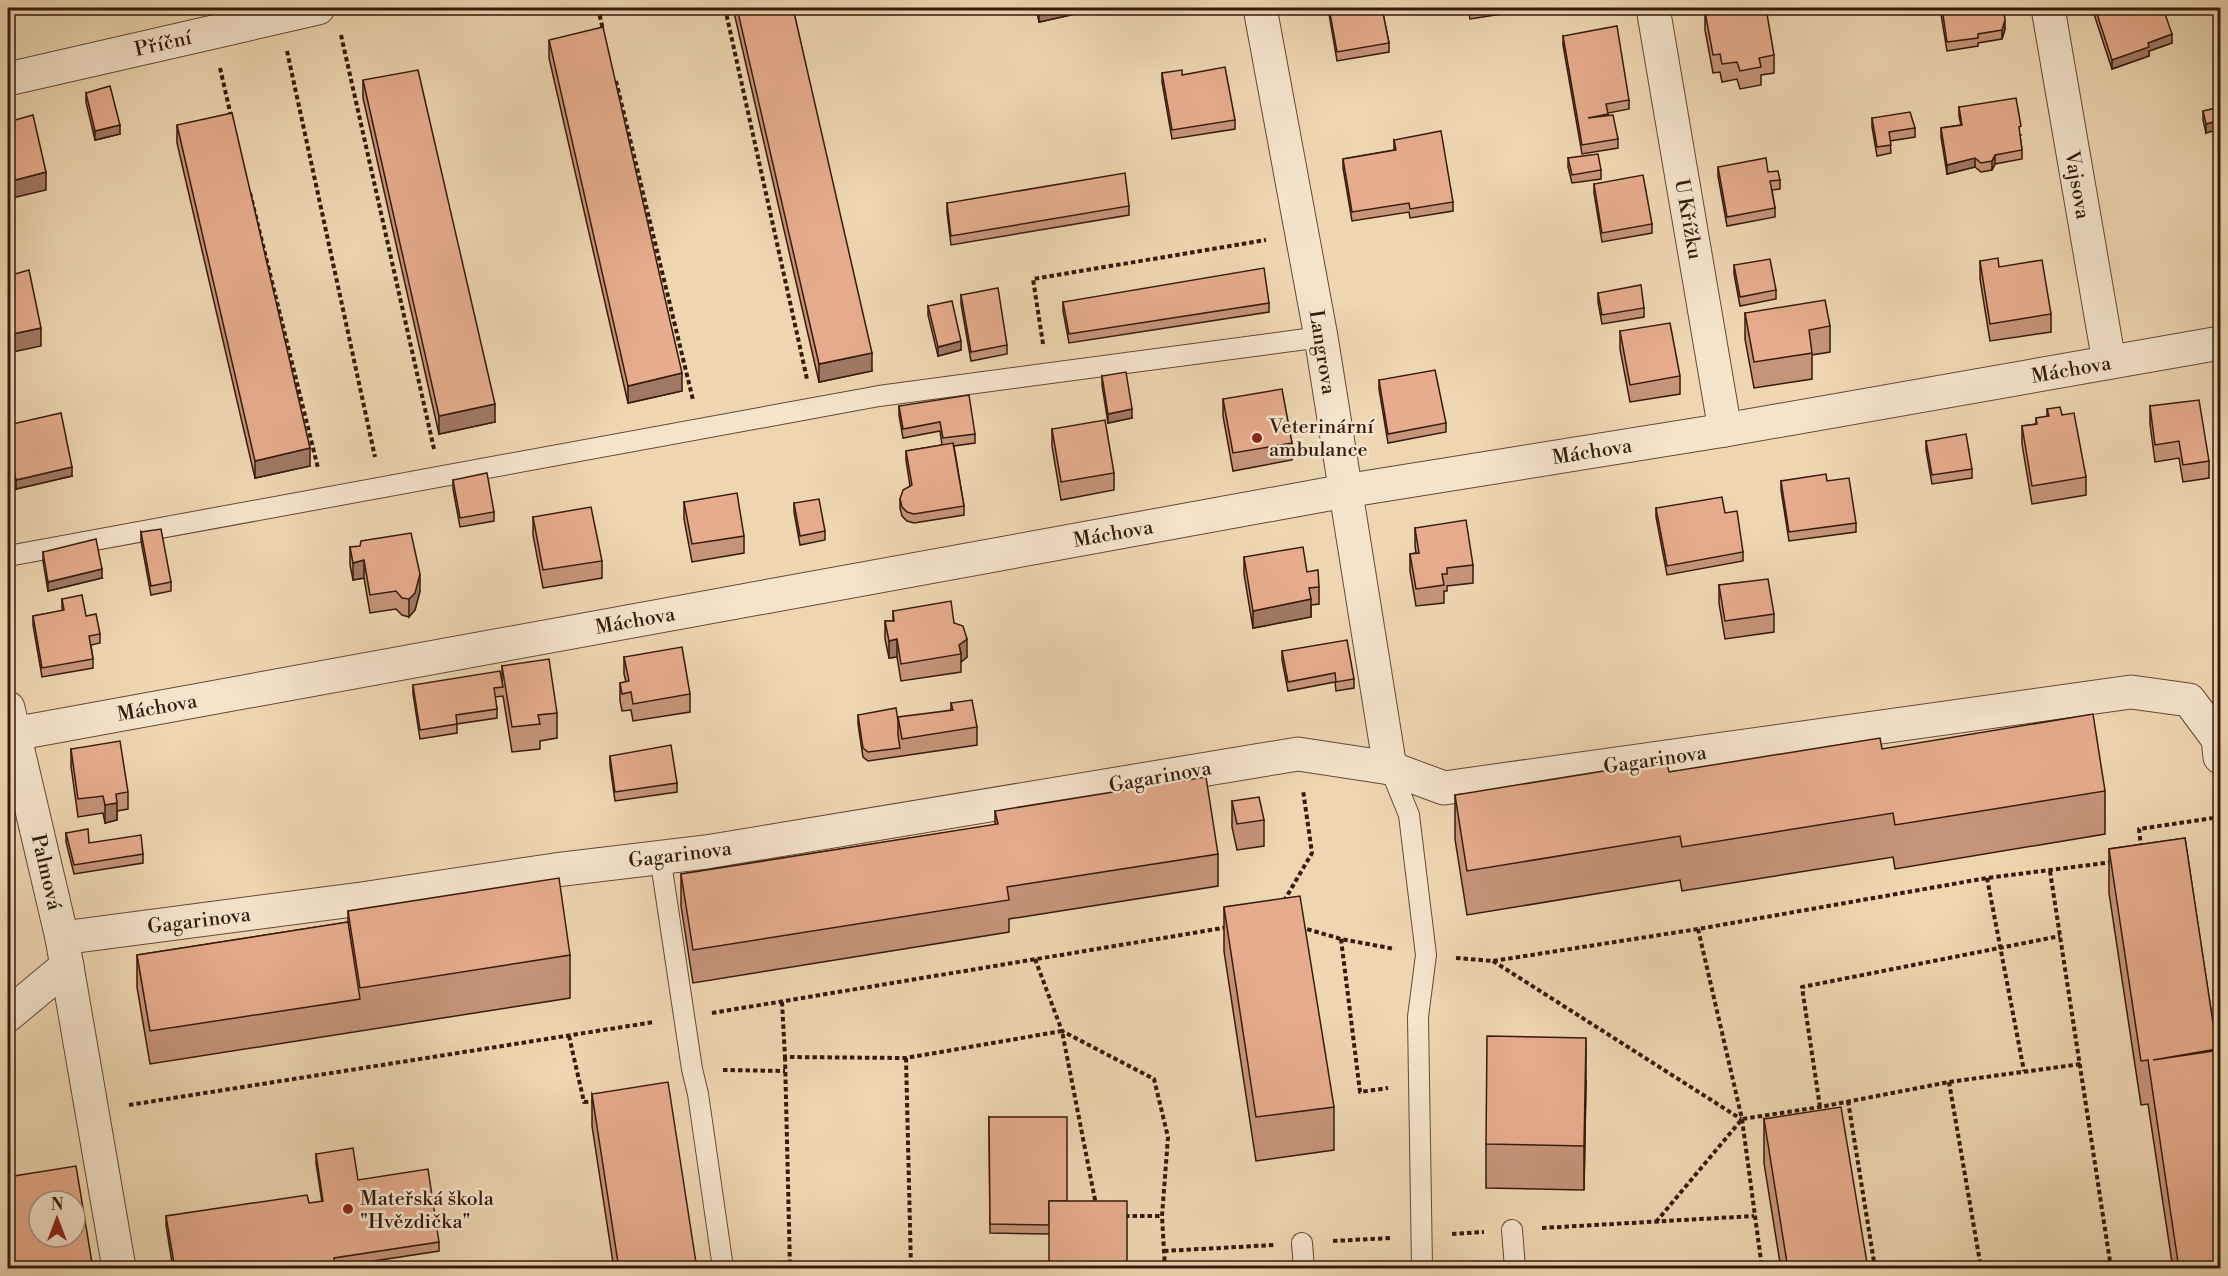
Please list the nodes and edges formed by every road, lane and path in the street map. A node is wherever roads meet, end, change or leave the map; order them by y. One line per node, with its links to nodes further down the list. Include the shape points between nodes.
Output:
1 (318, 8): 7 (street, Příční)
2 (598, 8): 8 (path)
3 (725, 8): 20 (path)
4 (1260, 8): 15 (street, Langrova)
5 (1653, 8): 22 (street, U Křížku)
6 (2048, 8): 18 (street, Vajsova)
7 (279, 16): 12 (street, Příční); 24 (path)
8 (603, 30)
9 (343, 45): 23 (path)
10 (220, 68): 13 (path)
11 (614, 76): 21 (path)
12 (8, 79)
13 (234, 126)
14 (248, 184): 26 (path)
15 (1302, 234): 16 (street, Langrova); 19 (path, via 1033,279)
16 (1321, 338): 19 (lane); 25 (street, Langrova)
17 (2220, 343): 18 (street, Máchova)
18 (2109, 362): 22 (street, Máchova)
19 (1048, 374): 20 (lane, via 879,396)
20 (814, 409): 21 (lane)
21 (700, 429): 23 (lane)
22 (1725, 430): 25 (street, Máchova)
23 (440, 477): 24 (lane)
24 (381, 488): 26 (lane)
25 (1345, 491): 28 (street, Máchova); 30 (street, Langrova)
26 (326, 498): 27 (lane)
27 (8, 556)
28 (10, 725): 45 (street, Palmová)
29 (2220, 757): 30 (street, Gagarinova, via 2218,739 2189,700 2131,692 1444,788)
30 (1390, 768): 33 (street, Gagarinova, via 1298,754 883,824); 46 (lane, via 1409,815)
31 (2220, 817): 34 (path, via 2139,829)
32 (1308, 827): 38 (path, via 1312,853)
33 (660, 856): 45 (street, Gagarinova, via 361,899); 51 (lane)
34 (2142, 858)
35 (2119, 861): 36 (path)
36 (2050, 871): 37 (path); 42 (path)
37 (1987, 878): 41 (path); 44 (path)
38 (1279, 910)
39 (1240, 925): 47 (path)
40 (1296, 926): 43 (path)
41 (1698, 928): 48 (path); 66 (path)
42 (2060, 936): 44 (path); 56 (path)
43 (1341, 939): 46 (path); 61 (path, via 1360,1092)
44 (2000, 948): 59 (path); 64 (path, via 1802,987)
45 (64, 952): 50 (street); 65 (street)
46 (1426, 955): 48 (path); 61 (lane, via 1418,1017)
47 (1035, 959): 49 (path); 52 (path)
48 (1493, 961): 66 (path)
49 (782, 1002): 51 (path); 54 (path)
50 (8, 1015)
51 (684, 1017): 53 (path); 57 (lane)
52 (1062, 1031): 55 (path); 67 (path); 69 (path, via 1154,1079 1167,1137)
53 (569, 1036): 62 (path, via 584,1102); 65 (path)
54 (785, 1057): 55 (path); 58 (path)
55 (906, 1058): 79 (path)
56 (2081, 1064): 59 (path); 87 (path)
57 (692, 1069): 58 (path); 77 (lane)
58 (785, 1071): 78 (path)
59 (2024, 1071): 60 (path)
60 (1949, 1082): 63 (path); 86 (path)
61 (1419, 1084): 73 (lane)
62 (607, 1101)
63 (1848, 1101): 64 (path); 85 (path)
64 (1820, 1107): 66 (path)
65 (92, 1111): 76 (street)
66 (1742, 1119): 70 (path); 71 (path)
67 (1098, 1216)
68 (1119, 1216): 69 (path)
69 (1162, 1216): 75 (path)
70 (1754, 1216): 71 (path); 84 (path)
71 (1656, 1222): 72 (path)
72 (1512, 1230): 73 (path); 83 (lane)
73 (1422, 1236): 74 (path); 82 (lane)
74 (1302, 1243): 75 (path); 81 (lane)
75 (1164, 1251): 80 (path)
76 (119, 1269)
77 (723, 1269)
78 (790, 1269)
79 (911, 1269)
80 (1165, 1269)
81 (1304, 1269)
82 (1422, 1269)
83 (1515, 1269)
84 (1762, 1269)
85 (1875, 1269)
86 (1981, 1269)
87 (2111, 1269)

